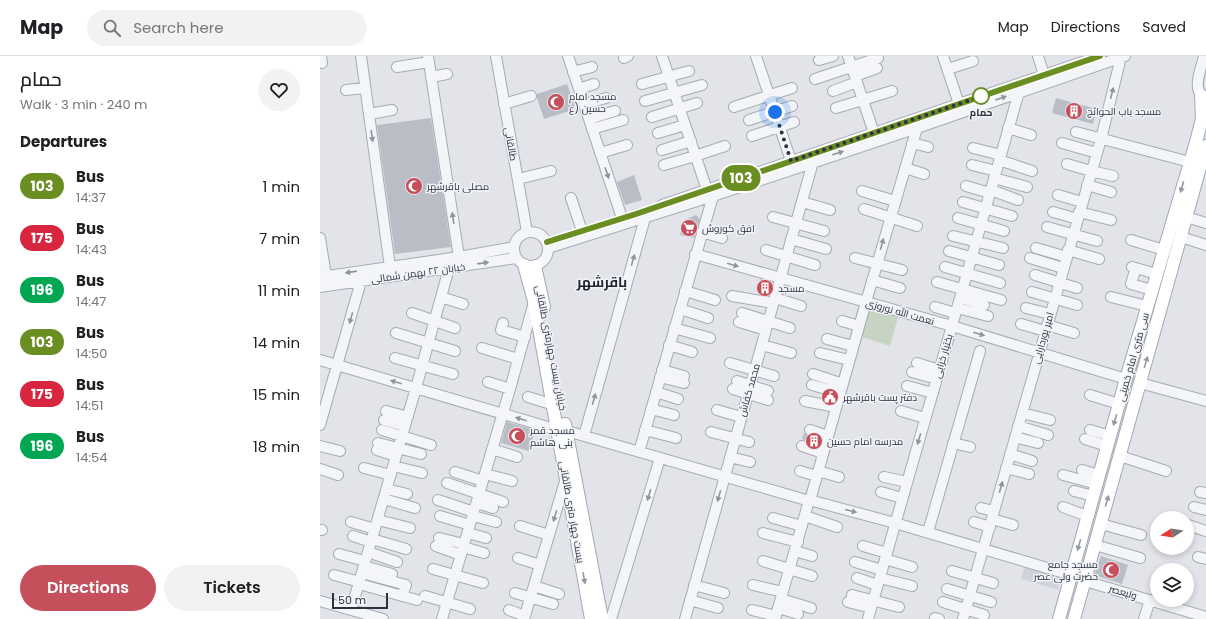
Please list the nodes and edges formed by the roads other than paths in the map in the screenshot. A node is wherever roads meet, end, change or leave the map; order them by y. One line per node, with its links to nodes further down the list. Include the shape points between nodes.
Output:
1 (361, 56): 33 (street)
2 (496, 56): 48 (street, طالقانی)
3 (568, 56): 22 (street)
4 (662, 56): 28 (street)
5 (756, 56): 41 (street)
6 (833, 56): 15 (street)
7 (848, 56): 24 (street)
8 (943, 56): 20 (street)
9 (1038, 56): 25 (street)
10 (1100, 56): 25 (street)
11 (1198, 56): 26 (street)
12 (1204, 56): 26 (street)
13 (1123, 57): 40 (street); 74 (street, امیر پوردارایی, one-way to 13)
14 (429, 59): 19 (street); 27 (street)
15 (819, 60)
16 (973, 60): 20 (street)
17 (877, 63): 24 (street)
18 (592, 66): 22 (street)
19 (397, 67)
20 (948, 69): 50 (street)
21 (689, 71): 28 (street)
22 (573, 72): 35 (street)
23 (447, 74): 27 (street)
24 (854, 75): 29 (street); 37 (street); 45 (street)
25 (1044, 75): 50 (street)
26 (1199, 75): 43 (street, via 1197,86)
27 (431, 77): 158 (street, one-way to 27)
28 (669, 77): 31 (street); 39 (street)
29 (815, 79)
30 (594, 84): 35 (street)
31 (642, 84)
32 (702, 85): 39 (street)
33 (365, 88): 36 (street); 58 (street)
34 (792, 88): 41 (street)
35 (579, 89): 49 (street)
36 (346, 90)
37 (833, 91)
38 (892, 91): 45 (street)
39 (674, 92): 46 (street); 53 (street)
40 (1019, 92): 66 (street, one-way to 40); 67 (street, بختیار خزایی)
41 (769, 95): 52 (street); 57 (street)
42 (531, 96): 48 (street)
43 (1204, 97): 90 (main road, سی متری امام خمینی)
44 (606, 98): 49 (street)
45 (863, 99): 54 (street); 71 (street)
46 (646, 101)
47 (697, 103): 53 (street)
48 (504, 104): 101 (street, طالقانی)
49 (584, 104): 60 (street)
50 (960, 104): 71 (street)
51 (792, 106): 57 (street)
52 (734, 107)
53 (680, 108): 59 (street); 64 (street)
54 (836, 108)
55 (392, 110): 58 (street)
56 (615, 111): 60 (street)
57 (775, 112): 62 (street); 65 (street)
58 (369, 114): 168 (street, one-way to 168)
59 (652, 117)
60 (589, 119): 68 (street)
61 (623, 120): 68 (street)
62 (749, 120)
63 (794, 122): 65 (street)
64 (685, 125): 70 (street); 75 (street)
65 (780, 127): 72 (street); 88 (street)
66 (917, 128): 76 (street); 89 (street, one-way to 66)
67 (1008, 128): 73 (street); 87 (street, بختیار خزایی)
68 (592, 129): 84 (street)
69 (1076, 132): 74 (street)
70 (658, 133)
71 (874, 133): 88 (street)
72 (752, 136)
73 (1031, 136)
74 (1101, 139): 85 (street, امیر پوردارایی); 90 (street)
75 (691, 141): 83 (street); 86 (street)
76 (912, 143): 81 (street); 94 (street)
77 (1062, 143): 85 (street)
78 (627, 145): 84 (street)
79 (725, 146): 86 (street)
80 (1206, 146): 90 (main road, سی متری امام خمینی)
81 (928, 147)
82 (973, 148): 87 (street)
83 (662, 150)
84 (600, 153): 124 (street, one-way to 124)
85 (1097, 153): 97 (street, امیر پوردارایی)
86 (696, 156): 92 (street); 108 (street)
87 (1000, 158): 96 (street); 99 (street, بختیار خزایی)
88 (791, 161): 108 (street)
89 (813, 162): 108 (street); 113 (street, محمد کفاش)
90 (1199, 163): 123 (main road, سی متری امام خمینی); 154 (main road, سی متری امام خمینی, one-way to 154)
91 (1067, 164): 97 (street)
92 (664, 165)
93 (972, 165): 99 (street)
94 (905, 168): 98 (street); 112 (street)
95 (551, 171): 101 (street)
96 (1032, 171)
97 (1091, 171): 100 (street); 102 (street, امیر پوردارایی)
98 (924, 174)
99 (995, 174): 104 (street); 106 (street, بختیار خزایی)
100 (1113, 176)
101 (518, 179): 136 (street, طالقانی)
102 (1087, 185): 107 (street); 118 (street, امیر پوردارایی)
103 (966, 186): 106 (street)
104 (1027, 187)
105 (862, 191): 112 (street)
106 (990, 192): 111 (street); 116 (street, بختیار خزایی)
107 (1111, 192)
108 (710, 193): 124 (street); 125 (street); 137 (street)
109 (1058, 195): 118 (street)
110 (570, 198): 133 (street)
111 (1018, 200)
112 (895, 201): 122 (street)
113 (802, 202): 117 (street); 128 (street, محمد کفاش)
114 (963, 202): 116 (street)
115 (864, 208): 122 (street)
116 (986, 208): 120 (street); 130 (street, بختیار خزایی)
117 (830, 210)
118 (1080, 211): 119 (street); 127 (street); 138 (street, امیر پوردارایی)
119 (1053, 212)
120 (1012, 216)
121 (773, 217): 128 (street)
122 (890, 217): 131 (street); 165 (street, one-way to 122)
123 (1186, 217): 129 (street); 142 (main road, سی متری امام خمینی)
124 (622, 218): 133 (street)
125 (645, 218): 147 (street); 296 (street, one-way to 125)
126 (958, 218): 130 (street)
127 (1111, 220)
128 (796, 223): 134 (street); 143 (street, محمد کفاش)
129 (1206, 223)
130 (981, 224): 135 (street); 146 (street, بختیار خزایی)
131 (917, 226)
132 (1047, 227): 138 (street)
133 (582, 231): 147 (street)
134 (824, 231)
135 (1004, 231)
136 (527, 232): 147 (street, via 537,232); 149 (street, via 518,237)
137 (702, 232): 141 (street); 156 (street)
138 (1073, 234): 145 (street); 157 (street, امیر پوردارایی)
139 (953, 236): 146 (street)
140 (320, 238): 176 (street)
141 (722, 238)
142 (1180, 238): 148 (street); 256 (main road, سی متری امام خمینی, one-way to 142)
143 (791, 239): 152 (street); 159 (street, محمد کفاش)
144 (1131, 240): 154 (street)
145 (1097, 241)
146 (976, 242): 150 (street); 161 (street, بختیار خزایی)
147 (548, 245): 164 (street, via 548,253 543,262)
148 (1206, 245)
149 (514, 247): 158 (street, خیابان ۲۲ بهمن شمالی); 164 (street, via 514,252)
150 (1003, 248)
151 (1036, 248): 157 (street)
152 (826, 249)
153 (766, 250): 159 (street)
154 (1164, 250): 174 (main road, سی متری امام خمینی)
155 (949, 251): 161 (street)
156 (695, 254): 177 (street, نعمت الله نوروزی, one-way to 177); 187 (street)
157 (1067, 254): 163 (street); 171 (street, امیر پوردارایی)
158 (459, 257): 168 (street, خیابان ۲۲ بهمن شمالی)
159 (786, 257): 166 (street); 177 (street, محمد کفاش)
160 (855, 258): 165 (street)
161 (971, 258): 167 (street); 173 (street, بختیار خزایی)
162 (1030, 258): 171 (street)
163 (1099, 260)
164 (525, 263): 170 (street, خیابان ۲۲ بهمن شمالی, one-way to 164); 192 (main road, خیابان بیست چهارمتری طالقانی)
165 (877, 264): 172 (street); 178 (street)
166 (815, 265)
167 (999, 265)
168 (390, 267): 176 (street, خیابان ۲۲ بهمن شمالی, one-way to 176)
169 (945, 267): 173 (street)
170 (449, 268): 179 (street, خیابان ۲۲ بهمن شمالی); 190 (street)
171 (1063, 268): 181 (street, امیر پوردارایی)
172 (902, 270)
173 (967, 274): 182 (street); 198 (street, بختیار خزایی)
174 (1157, 274): 186 (main road, سی متری امام خمینی); 186 (street, via 1133,271 1131,284)
175 (1035, 275): 181 (street)
176 (323, 277)
177 (780, 279): 196 (street, محمد کفاش); 197 (street, نعمت الله نوروزی)
178 (872, 280): 184 (street); 197 (street)
179 (361, 281): 183 (street, خیابان ۲۲ بهمن شمالی); 244 (street, one-way to 244)
180 (937, 282): 198 (street)
181 (1059, 282): 185 (street); 193 (street, امیر پوردارایی)
182 (1000, 283)
183 (320, 287)
184 (900, 288)
185 (1077, 288)
186 (1152, 290): 203 (main road, سی متری امام خمینی)
187 (685, 291): 194 (street); 206 (street)
188 (1032, 292): 193 (street)
189 (732, 296): 196 (street)
190 (441, 297): 199 (street); 212 (street)
191 (1111, 298): 203 (street)
192 (538, 299): 225 (street); 273 (main road, بیست چهار متری طالقانی); 289 (main road, خیابان بیست چهارمتری طالقانی)
193 (1054, 299): 201 (street); 208 (street, امیر پوردارایی)
194 (714, 300)
195 (1001, 300): 198 (street)
196 (774, 301): 202 (street); 216 (street, محمد کفاش)
197 (866, 302): 217 (street); 218 (street, نعمت الله نوروزی)
198 (959, 302): 200 (street); 204 (street); 209 (street); 218 (street, بختیار خزایی)
199 (463, 304)
200 (984, 305)
201 (1077, 305)
202 (802, 306)
203 (1147, 306): 253 (main road, سی متری امام خمینی)
204 (935, 307)
205 (1026, 308): 208 (street)
206 (680, 309): 210 (street); 220 (street)
207 (412, 313): 212 (street)
208 (1050, 314): 222 (street, امیر پوردارایی)
209 (988, 316)
210 (708, 318)
211 (740, 318): 216 (street)
212 (434, 320): 219 (street); 228 (street)
213 (842, 321): 217 (street)
214 (503, 323): 225 (street, via 501,330)
215 (1021, 324): 222 (street)
216 (767, 326): 221 (street); 230 (street, محمد کفاش)
217 (859, 326): 231 (street)
218 (952, 326): 237 (street, نعمت الله نوروزی, one-way to 237); 251 (street, بختیار خزایی)
219 (455, 328)
220 (674, 328): 226 (street); 229 (street)
221 (790, 328)
222 (1046, 328): 224 (street); 237 (street, امیر پوردارایی)
223 (396, 333): 228 (street)
224 (1074, 333)
225 (525, 337): 240 (street)
226 (710, 338)
227 (827, 339): 231 (street)
228 (428, 342): 233 (street); 245 (street)
229 (669, 345): 235 (street); 248 (street)
230 (762, 345): 238 (street); 247 (street, محمد کفاش)
231 (853, 346): 242 (street)
232 (482, 348): 240 (street)
233 (455, 351)
234 (980, 351): 303 (street)
235 (692, 352)
236 (820, 352): 242 (street)
237 (1039, 352): 253 (street, نعمت الله نوروزی); 279 (street, امیر پوردارایی)
238 (791, 353)
239 (395, 358): 245 (street)
240 (518, 359): 262 (street)
241 (320, 360): 244 (street)
242 (849, 360): 261 (street)
243 (730, 363): 247 (street)
244 (337, 365): 260 (street, one-way to 244); 286 (street)
245 (422, 366): 249 (street); 260 (street)
246 (915, 368): 251 (street)
247 (755, 370): 252 (street); 263 (street, محمد کفاش)
248 (661, 373): 254 (street); 264 (street)
249 (453, 374)
250 (813, 374): 261 (street)
251 (938, 374): 265 (street, بختیار خزایی)
252 (774, 376)
253 (1126, 379): 272 (main road, سی متری امام خمینی)
254 (684, 380)
255 (488, 382): 262 (street)
256 (1140, 382): 271 (street); 317 (main road, سی متری امام خمینی)
257 (735, 385): 263 (street)
258 (812, 385): 261 (street)
259 (907, 386): 265 (street)
260 (416, 388): 278 (street); 285 (street)
261 (841, 388): 274 (street)
262 (510, 389): 278 (street)
263 (749, 390): 266 (street); 282 (street, محمد کفاش)
264 (656, 392): 269 (street); 275 (street)
265 (933, 393): 283 (street, بختیار خزایی)
266 (768, 395)
267 (1090, 395): 272 (street)
268 (528, 397): 273 (street)
269 (678, 399)
270 (805, 401): 274 (street)
271 (1206, 401)
272 (1119, 404): 301 (main road, سی متری امام خمینی, one-way to 301)
273 (554, 405): 289 (main road, بیست چهار متری طالقانی)
274 (836, 407): 297 (street)
275 (651, 409): 280 (street); 290 (street)
276 (718, 410): 282 (street)
277 (901, 411): 283 (street)
278 (503, 413): 289 (street, one-way to 278); 310 (street)
279 (1022, 413): 284 (street); 287 (street, امیر پوردارایی)
280 (674, 415)
281 (385, 416): 285 (street)
282 (741, 417): 300 (street, محمد کفاش)
283 (926, 418): 343 (street, بختیار خزایی, one-way to 343)
284 (1050, 420)
285 (406, 422): 295 (street)
286 (320, 425)
287 (1018, 426): 293 (street); 298 (street, امیر پوردارایی)
288 (382, 430): 295 (street)
289 (562, 430): 296 (street); 340 (main road, بیست چهار متری طالقانی); 454 (main road, خیابان بیست چهارمتری طالقانی)
290 (645, 430): 299 (street); 313 (street)
291 (810, 430): 297 (street)
292 (711, 432): 300 (street)
293 (1048, 434)
294 (1088, 435): 301 (street)
295 (402, 436): 305 (street); 312 (street)
296 (584, 436): 313 (street)
297 (828, 436): 314 (street)
298 (1015, 437): 304 (street); 316 (street, امیر پوردارایی)
299 (676, 438)
300 (735, 438): 302 (street); 319 (street, محمد کفاش)
301 (1109, 441): 341 (main road, سی متری امام خمینی)
302 (749, 442)
303 (954, 443): 309 (street); 379 (street)
304 (1038, 443)
305 (431, 445)
306 (320, 446): 311 (street)
307 (802, 446): 314 (street)
308 (378, 447): 312 (street)
309 (970, 447)
310 (492, 449): 318 (street); 337 (street)
311 (340, 452)
312 (397, 452): 315 (street); 327 (street)
313 (639, 452): 320 (street)
314 (823, 453): 332 (street)
315 (421, 454)
316 (1010, 454): 321 (street); 324 (street, امیر پوردارایی)
317 (1120, 456): 329 (street); 371 (main road, سی متری امام خمینی, one-way to 317)
318 (517, 457)
319 (730, 457): 322 (street); 336 (street, محمد کفاش)
320 (660, 458): 336 (street); 455 (street, one-way to 455)
321 (1032, 461)
322 (750, 462)
323 (364, 468): 327 (street)
324 (1006, 468): 333 (street); 365 (street, امیر پوردارایی, one-way to 324)
325 (320, 469): 334 (street)
326 (1082, 470): 341 (street)
327 (392, 471): 331 (street); 345 (street)
328 (800, 471): 332 (street)
329 (1166, 471)
330 (455, 472): 337 (street)
331 (422, 474)
332 (817, 474): 338 (street); 353 (street)
333 (1029, 474)
334 (338, 475)
335 (1063, 475): 341 (street)
336 (724, 476): 353 (street); 418 (street, محمد کفاش, one-way to 418)
337 (484, 477): 342 (street); 361 (street)
338 (839, 477)
339 (884, 477): 343 (street)
340 (566, 478): 381 (street, one-way to 381); 453 (main road, بیست چهار متری طالقانی, one-way to 453)
341 (1098, 480): 349 (main road, سی متری امام خمینی)
342 (512, 481)
343 (907, 482): 350 (street, بختیار خزایی)
344 (447, 483): 361 (street)
345 (386, 489): 348 (street); 351 (street)
346 (1074, 491): 349 (street)
347 (881, 492): 350 (street)
348 (408, 494)
349 (1093, 496): 363 (main road, سی متری امام خمینی)
350 (902, 498): 370 (street, بختیار خزایی)
351 (384, 499): 357 (street); 378 (street)
352 (438, 500): 361 (street)
353 (810, 500): 366 (street); 370 (street, one-way to 370)
354 (503, 502): 361 (street)
355 (1063, 507): 363 (street)
356 (1194, 507): 360 (street)
357 (415, 508)
358 (492, 508): 361 (street)
359 (981, 508): 365 (street)
360 (1206, 510)
361 (473, 514): 362 (street); 368 (street); 384 (street); 390 (street)
362 (440, 516)
363 (1088, 516): 410 (main road, سی متری امام خمینی, one-way to 410)
364 (773, 518): 366 (street)
365 (992, 519): 369 (street); 372 (street); 391 (street, امیر پوردارایی)
366 (804, 521): 374 (street); 387 (street)
367 (351, 522): 378 (street)
368 (496, 522)
369 (974, 522)
370 (895, 523): 379 (street); 395 (street, بختیار خزایی)
371 (1101, 524): 382 (street); 386 (main road, سی متری امام خمینی)
372 (1013, 525)
373 (520, 526): 381 (street)
374 (837, 527)
375 (1194, 527): 377 (street)
376 (410, 528): 378 (street)
377 (1206, 531)
378 (374, 532): 383 (street); 389 (street); 405 (street)
379 (928, 532): 391 (street)
380 (763, 533): 387 (street)
381 (549, 535): 401 (street)
382 (1141, 535)
383 (353, 536)
384 (486, 538)
385 (437, 542): 390 (street)
386 (1095, 545): 397 (street); 415 (main road, سی متری امام خمینی)
387 (796, 546): 394 (street); 404 (street)
388 (863, 546): 395 (street)
389 (406, 548)
390 (463, 549): 392 (street); 409 (street)
391 (984, 549): 410 (street); 412 (street, امیر پوردارایی)
392 (484, 553)
393 (339, 554): 405 (street)
394 (812, 556)
395 (886, 556): 402 (street); 414 (street, بختیار خزایی)
396 (518, 558): 401 (street)
397 (1140, 558)
398 (762, 561): 404 (street)
399 (397, 562): 405 (street)
400 (855, 562): 414 (street)
401 (540, 565): 420 (street)
402 (912, 568)
403 (433, 569): 409 (street)
404 (790, 569): 411 (street); 437 (street)
405 (363, 570): 407 (street); 408 (street); 432 (street, via 402,596); 444 (street)
406 (952, 571): 412 (street)
407 (392, 574)
408 (334, 575)
409 (455, 575): 416 (street); 432 (street)
410 (1071, 575): 459 (main road, سی متری امام خمینی)
411 (812, 576)
412 (975, 577): 417 (street); 426 (street, امیر پوردارایی)
413 (857, 578): 414 (street)
414 (880, 578): 421 (street); 436 (street, بختیار خزایی)
415 (1085, 581): 430 (street, وليعصر); 460 (main road, سی متری امام خمینی)
416 (483, 583)
417 (993, 583)
418 (694, 585): 424 (street); 429 (street, محمد کفاش)
419 (753, 585): 437 (street)
420 (534, 586): 425 (street); 427 (street)
421 (912, 586)
422 (947, 589): 426 (street)
423 (515, 592): 427 (street)
424 (724, 593)
425 (559, 594)
426 (970, 596): 434 (street); 443 (street, امیر پوردارایی)
427 (531, 597): 435 (street); 449 (street)
428 (850, 598): 436 (street)
429 (690, 600): 440 (street); 456 (street, محمد کفاش)
430 (1150, 600): 461 (street)
431 (320, 601): 444 (street)
432 (447, 602): 442 (street); 452 (street)
433 (943, 602): 443 (street)
434 (990, 602)
435 (553, 604)
436 (872, 604): 438 (street); 457 (street, بختیار خزایی)
437 (779, 607): 441 (street); 446 (street); 447 (street)
438 (899, 607)
439 (1173, 607): 450 (street, وليعصر)
440 (718, 608)
441 (810, 608)
442 (470, 609)
443 (966, 609): 448 (street); 458 (street, امیر پوردارایی)
444 (351, 610): 451 (street)
445 (508, 610): 449 (street)
446 (752, 610)
447 (798, 614)
448 (984, 615)
449 (525, 617)
450 (1206, 617)
451 (382, 619)
452 (442, 619)
453 (591, 619)
454 (602, 619)
455 (611, 619)
456 (685, 619)
457 (868, 619)
458 (963, 619)
459 (1059, 619)
460 (1074, 619)
461 (1144, 619)

